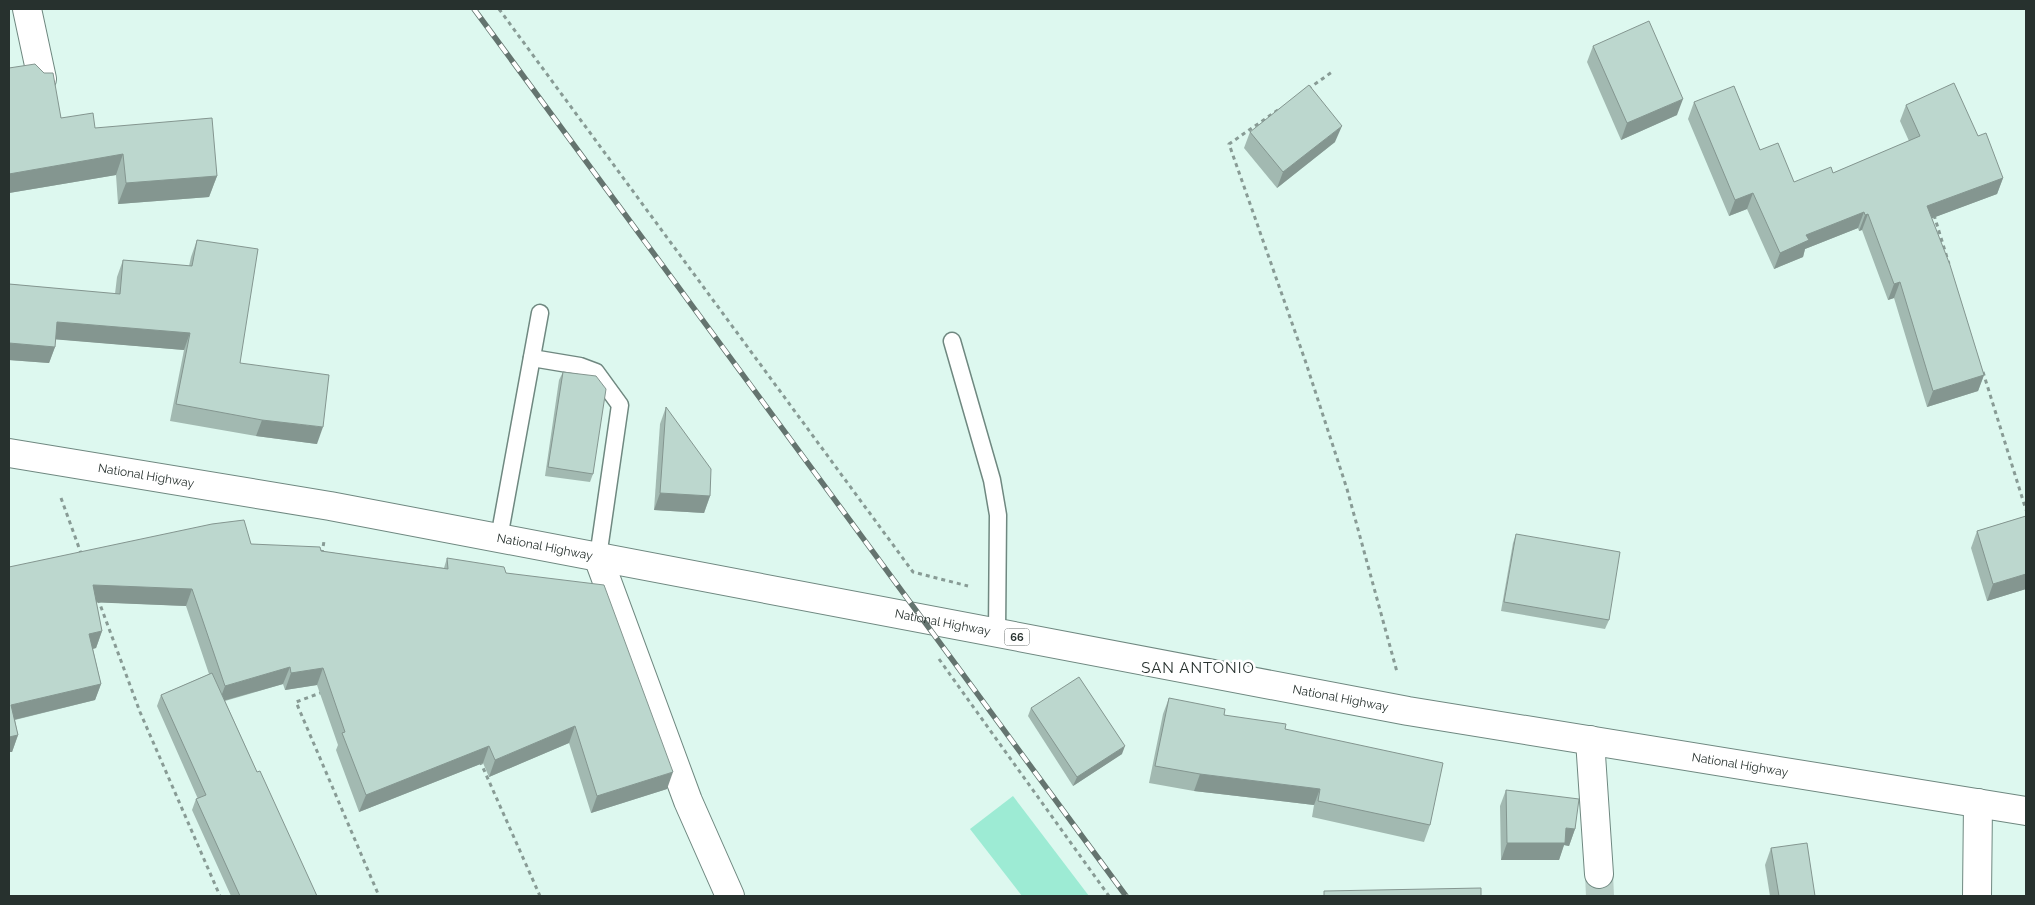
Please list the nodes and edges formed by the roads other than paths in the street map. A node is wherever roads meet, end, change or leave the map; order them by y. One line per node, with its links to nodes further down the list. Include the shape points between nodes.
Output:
1 (27, 9): 2 (main road)
2 (42, 79)
3 (540, 313): 5 (lane)
4 (952, 341): 9 (lane, via 992,480 998,515)
5 (532, 358): 7 (lane); 8 (lane, via 596,372 620,405)
6 (9, 453): 7 (main road, National Highway / 66, via 330,506)
7 (499, 538): 8 (main road, National Highway / 66)
8 (598, 557): 9 (main road, National Highway / 66); 14 (main road, via 688,801)
9 (997, 633): 10 (main road, National Highway / 66, via 1408,711)
10 (1590, 740): 11 (main road, National Highway / 66); 13 (main road)
11 (1978, 803): 12 (main road, National Highway / 66); 15 (main road)
12 (2026, 811)
13 (1599, 874)
14 (730, 896)
15 (1977, 896)

